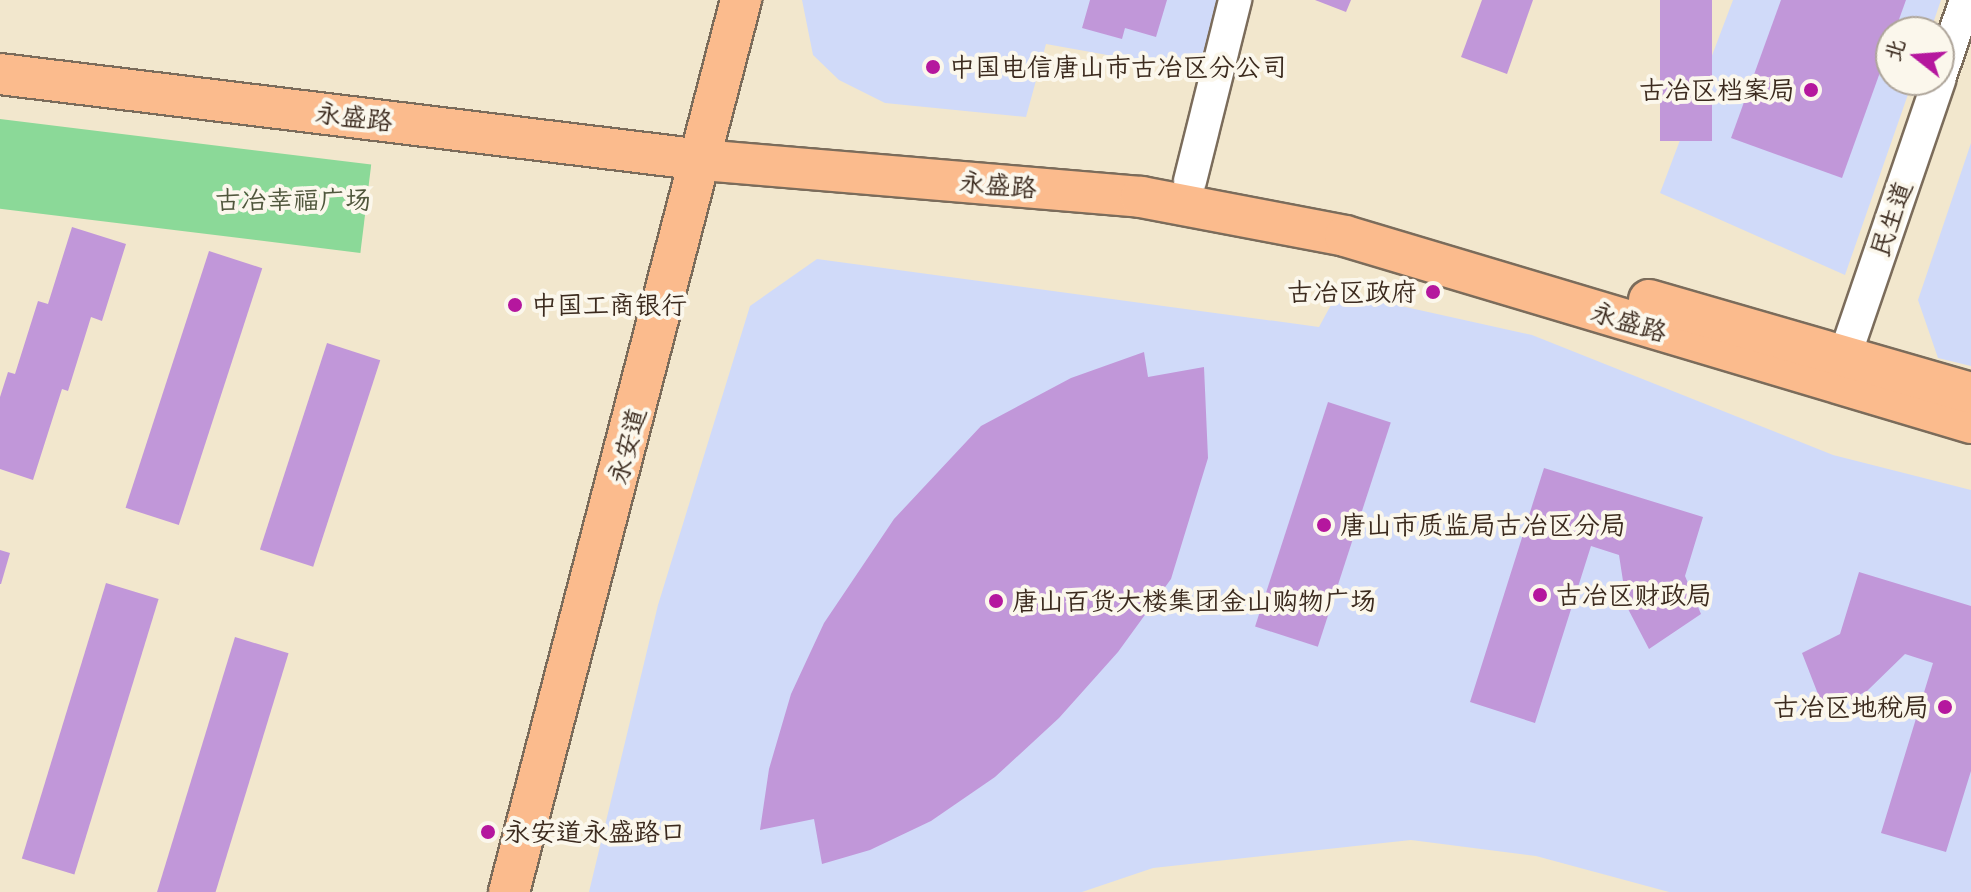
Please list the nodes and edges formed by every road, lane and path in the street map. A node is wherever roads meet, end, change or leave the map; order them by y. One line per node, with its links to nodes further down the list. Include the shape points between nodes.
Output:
1 (741, 0): 8 (main road, 永安道)
2 (1235, 0): 9 (street)
3 (1966, 0): 4 (street, 民生道)
4 (1955, 33)
5 (0, 50): 8 (main road, 永盛路)
6 (0, 74): 8 (main road, 永盛路)
7 (1934, 96): 10 (street, 民生道)
8 (704, 148): 9 (main road, 永盛路); 12 (main road, 永盛路, via 1141,197 1345,236); 13 (main road, 永安道)
9 (1190, 181): 10 (main road, 永盛路, via 1337,210)
10 (1844, 358): 11 (main road, 永盛路)
11 (1971, 393)
12 (1971, 423)
13 (509, 892)

